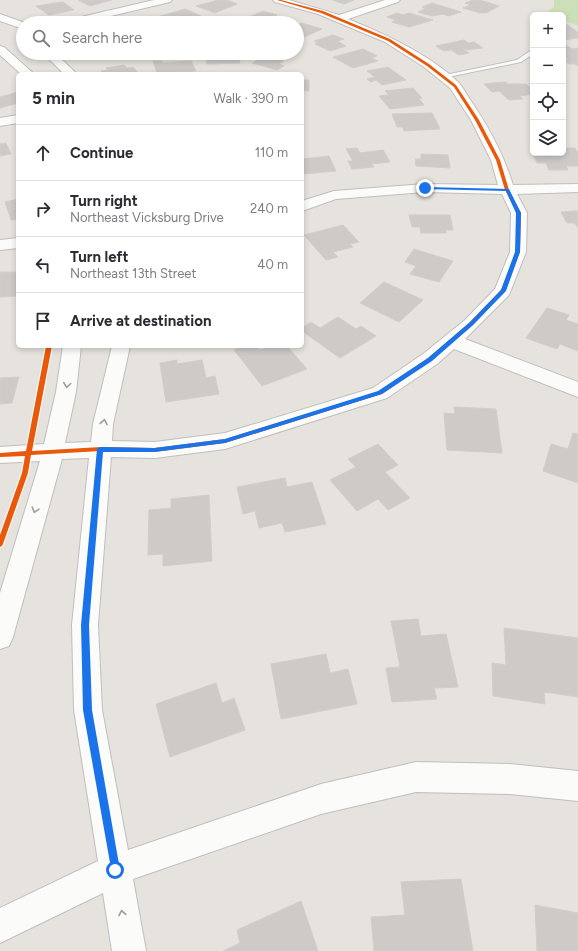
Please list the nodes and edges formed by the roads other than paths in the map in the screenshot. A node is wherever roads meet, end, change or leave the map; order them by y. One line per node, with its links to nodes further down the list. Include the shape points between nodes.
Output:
1 (167, 0): 4 (street)
2 (278, 0): 6 (street)
3 (395, 0): 6 (street)
4 (98, 16)
5 (0, 17): 7 (street)
6 (339, 19): 13 (street, via 389,40)
7 (16, 23)
8 (0, 49): 11 (street)
9 (530, 53): 13 (lane, via 519,61)
10 (56, 60): 12 (street)
11 (26, 72)
12 (69, 72)
13 (443, 76): 17 (street, via 455,86 477,120 498,160)
14 (16, 119): 15 (street)
15 (0, 122)
16 (578, 188): 17 (street)
17 (507, 190): 18 (street, via 425,188 334,195); 21 (street, via 519,213 518,252 506,285 503,291)
18 (304, 205)
19 (16, 242): 20 (street)
20 (0, 245)
21 (452, 341): 24 (street); 25 (street, via 430,360 380,392 233,439 154,450)
22 (72, 348): 26 (street, one-way to 26, via 66,392)
23 (121, 348): 25 (street, one-way to 23, via 103,424)
24 (578, 390)
25 (100, 449): 26 (street); 30 (street, via 85,625 88,710)
26 (52, 452): 27 (street); 28 (street, one-way to 28)
27 (0, 455)
28 (0, 637)
29 (578, 786): 30 (street, via 510,779 416,777 321,799)
30 (115, 870): 31 (street); 32 (street, one-way to 30)
31 (0, 926)
32 (129, 951)

